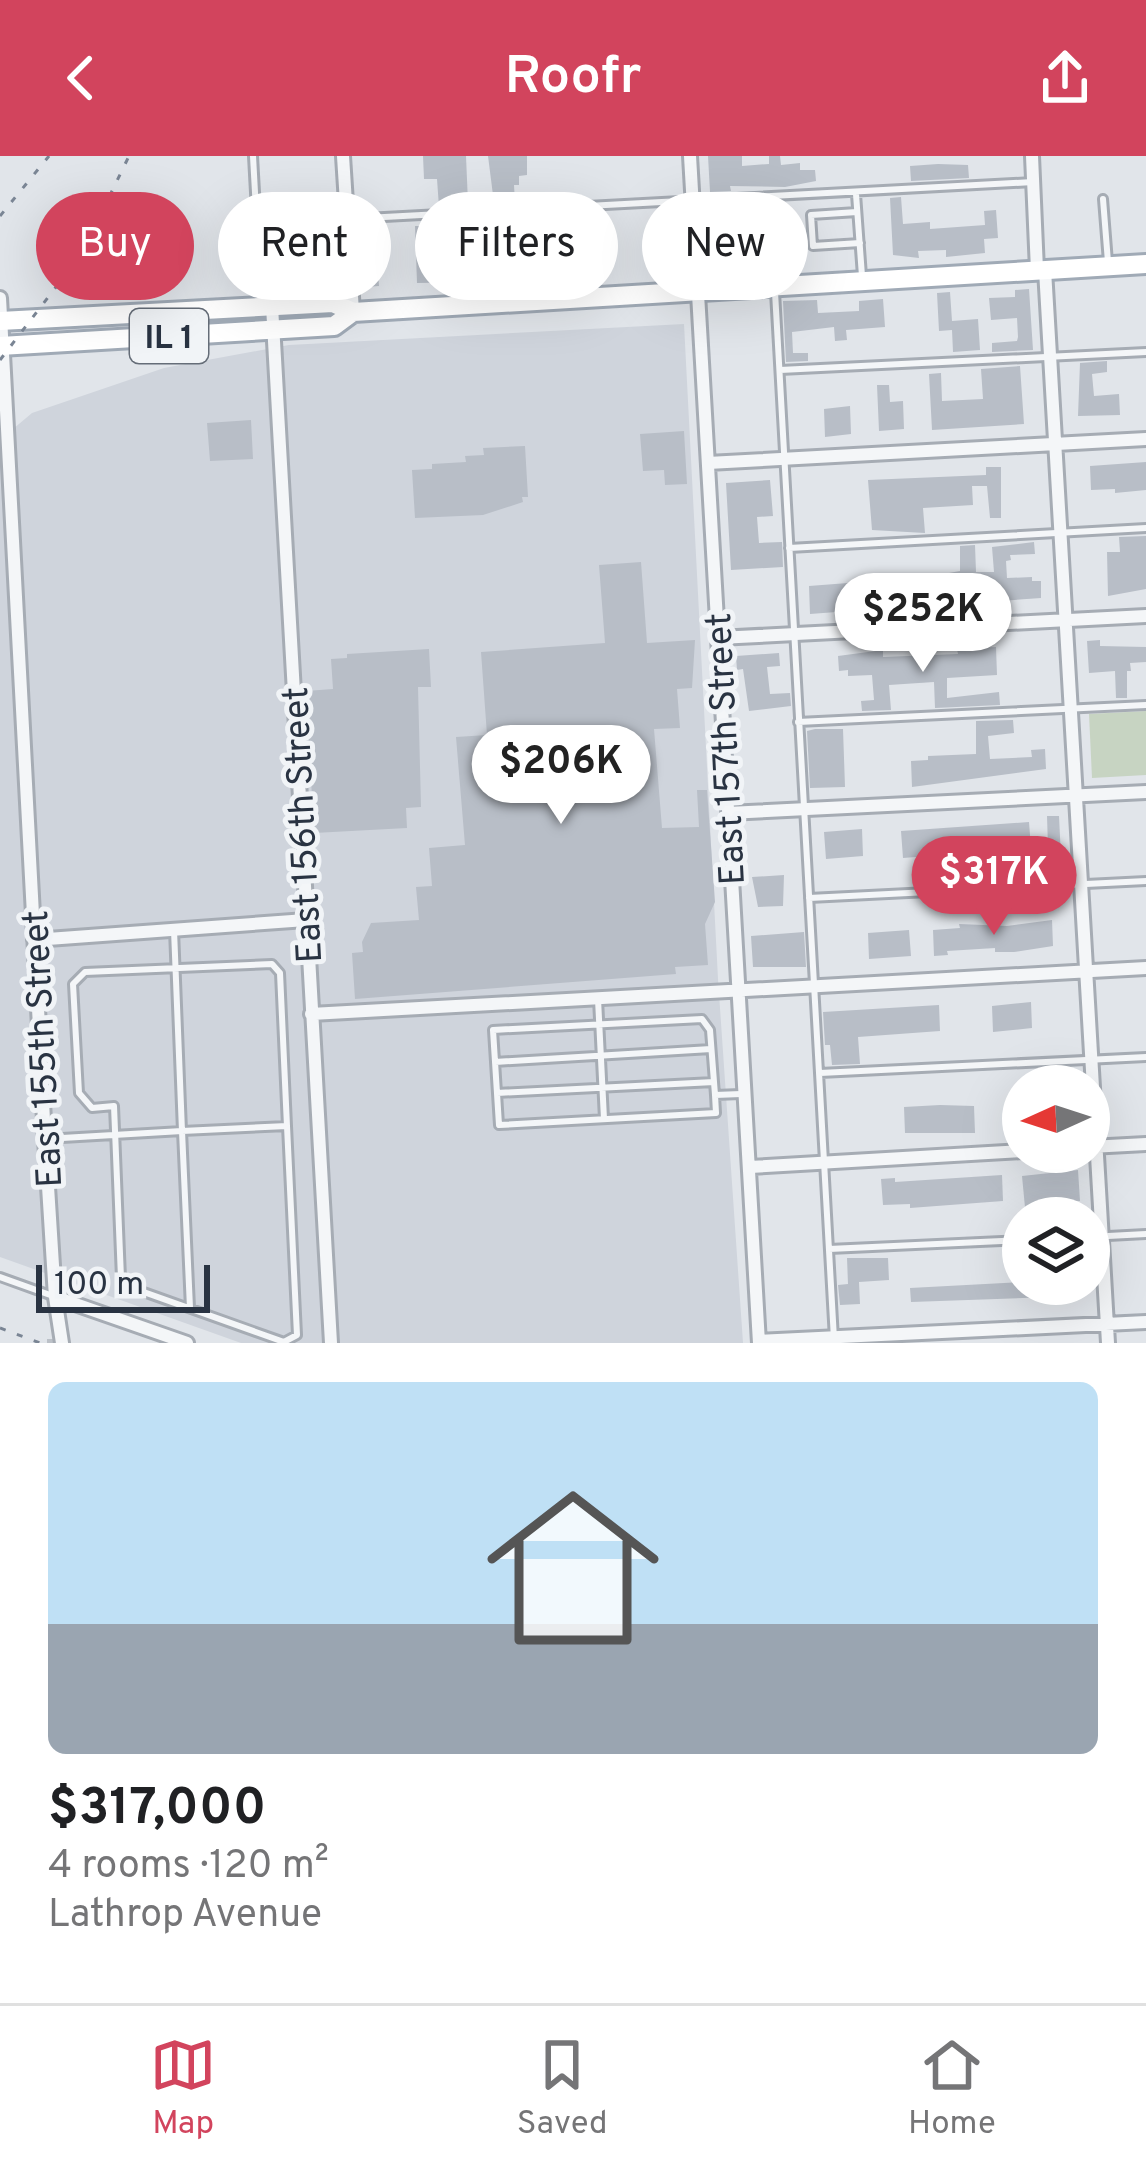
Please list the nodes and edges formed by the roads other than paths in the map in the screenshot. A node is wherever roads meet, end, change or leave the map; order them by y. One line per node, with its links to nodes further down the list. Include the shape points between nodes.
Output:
1 (253, 156): 25 (lane)
2 (343, 156): 6 (street)
3 (690, 156): 7 (street, East 157th Street)
4 (1032, 156): 5 (street)
5 (1033, 182): 8 (lane); 17 (street)
6 (345, 192)
7 (692, 192)
8 (856, 192): 9 (lane); 12 (lane)
9 (808, 195)
10 (1103, 200): 16 (lane)
11 (642, 204): 13 (lane)
12 (857, 212): 14 (lane); 14 (lane, via 811,215 813,246)
13 (391, 217)
14 (860, 243): 18 (lane)
15 (1146, 264): 16 (main road, IL 1)
16 (1109, 266): 17 (main road, IL 1)
17 (1041, 270): 18 (main road, IL 1); 31 (street)
18 (863, 280): 19 (main road, IL 1)
19 (808, 283)
20 (642, 293): 26 (main road, IL 1)
21 (0, 298): 27 (street, East 155th Street)
22 (352, 300): 26 (street)
23 (697, 300): 36 (street, East 157th Street)
24 (776, 300): 32 (lane)
25 (267, 307): 26 (main road, IL 1, via 334,303); 27 (main road, IL 1); 28 (street, East 156th Street)
26 (353, 312): 28 (main road, IL 1, via 334,326)
27 (1, 321): 29 (street, East 155th Street)
28 (273, 330): 29 (main road, IL 1); 54 (street, East 156th Street)
29 (2, 346): 56 (street, East 155th Street)
30 (1146, 352): 31 (lane)
31 (1050, 358): 32 (lane); 34 (street)
32 (779, 370): 35 (lane)
33 (1146, 439): 34 (street)
34 (1054, 444): 35 (street); 38 (street)
35 (784, 459): 36 (street); 39 (lane)
36 (708, 464): 43 (street, East 157th Street)
37 (1146, 528): 38 (lane)
38 (1059, 533): 39 (lane); 41 (street)
39 (789, 548): 42 (lane)
40 (1146, 616): 41 (street)
41 (1064, 620): 42 (street); 45 (street)
42 (793, 633): 43 (street); 46 (lane)
43 (718, 638): 50 (street, East 157th Street)
44 (1146, 705): 45 (lane)
45 (1070, 710): 46 (lane); 48 (street)
46 (798, 722): 49 (lane)
47 (1146, 792): 48 (street)
48 (1075, 795): 49 (street); 52 (street)
49 (803, 809): 50 (street); 53 (lane)
50 (728, 812): 61 (street, East 157th Street)
51 (1146, 881): 52 (lane)
52 (1080, 884): 53 (lane); 59 (street)
53 (809, 898): 60 (lane)
54 (306, 920): 55 (street); 63 (street, East 156th Street)
55 (174, 930): 56 (street); 58 (lane)
56 (34, 940): 81 (street, East 155th Street)
57 (1146, 968): 59 (street)
58 (176, 970): 78 (lane, via 272,964 280,973); 79 (lane); 80 (lane, via 85,973 73,984 79,1094 92,1108 115,1106)
59 (1085, 971): 60 (street); 68 (street)
60 (815, 987): 61 (street); 71 (lane)
61 (738, 991): 62 (street); 75 (street, East 157th Street)
62 (598, 998): 63 (street); 64 (lane)
63 (311, 1014): 102 (street, East 156th Street)
64 (599, 1024): 65 (lane, via 702,1019); 66 (lane); 69 (lane, via 493,1030)
65 (711, 1049): 66 (lane); 72 (lane)
66 (602, 1056): 69 (lane); 73 (lane)
67 (1146, 1057): 68 (lane)
68 (1091, 1060): 70 (street); 71 (lane)
69 (495, 1062): 74 (lane)
70 (1091, 1065)
71 (820, 1073): 85 (lane)
72 (714, 1082): 73 (lane); 76 (lane)
73 (602, 1087): 74 (lane); 77 (lane)
74 (497, 1093): 77 (lane, via 499,1125)
75 (745, 1094): 76 (lane); 86 (street, East 157th Street)
76 (715, 1095): 77 (lane, via 716,1113)
77 (604, 1119)
78 (287, 1126): 79 (lane); 94 (lane, via 297,1335 284,1342)
79 (182, 1131): 80 (lane); 94 (lane)
80 (117, 1135): 81 (lane); 94 (lane, via 124,1285)
81 (45, 1139): 92 (street, East 155th Street)
82 (1146, 1144): 83 (street)
83 (1110, 1146)
84 (1002, 1152): 85 (street)
85 (824, 1163): 86 (street); 90 (lane)
86 (750, 1167): 100 (street, East 157th Street)
87 (1146, 1234): 88 (lane)
88 (1110, 1235)
89 (1002, 1241): 90 (lane)
90 (829, 1249): 98 (lane)
91 (0, 1277): 92 (lane)
92 (55, 1297): 99 (street, East 155th Street); 101 (street)
93 (1104, 1305): 96 (street)
94 (190, 1309)
95 (1146, 1322): 96 (street)
96 (1106, 1324): 97 (street); 103 (street)
97 (937, 1338): 98 (street)
98 (834, 1340): 100 (street)
99 (58, 1341)
100 (759, 1342)
101 (188, 1343)
102 (331, 1343)
103 (1108, 1343)

